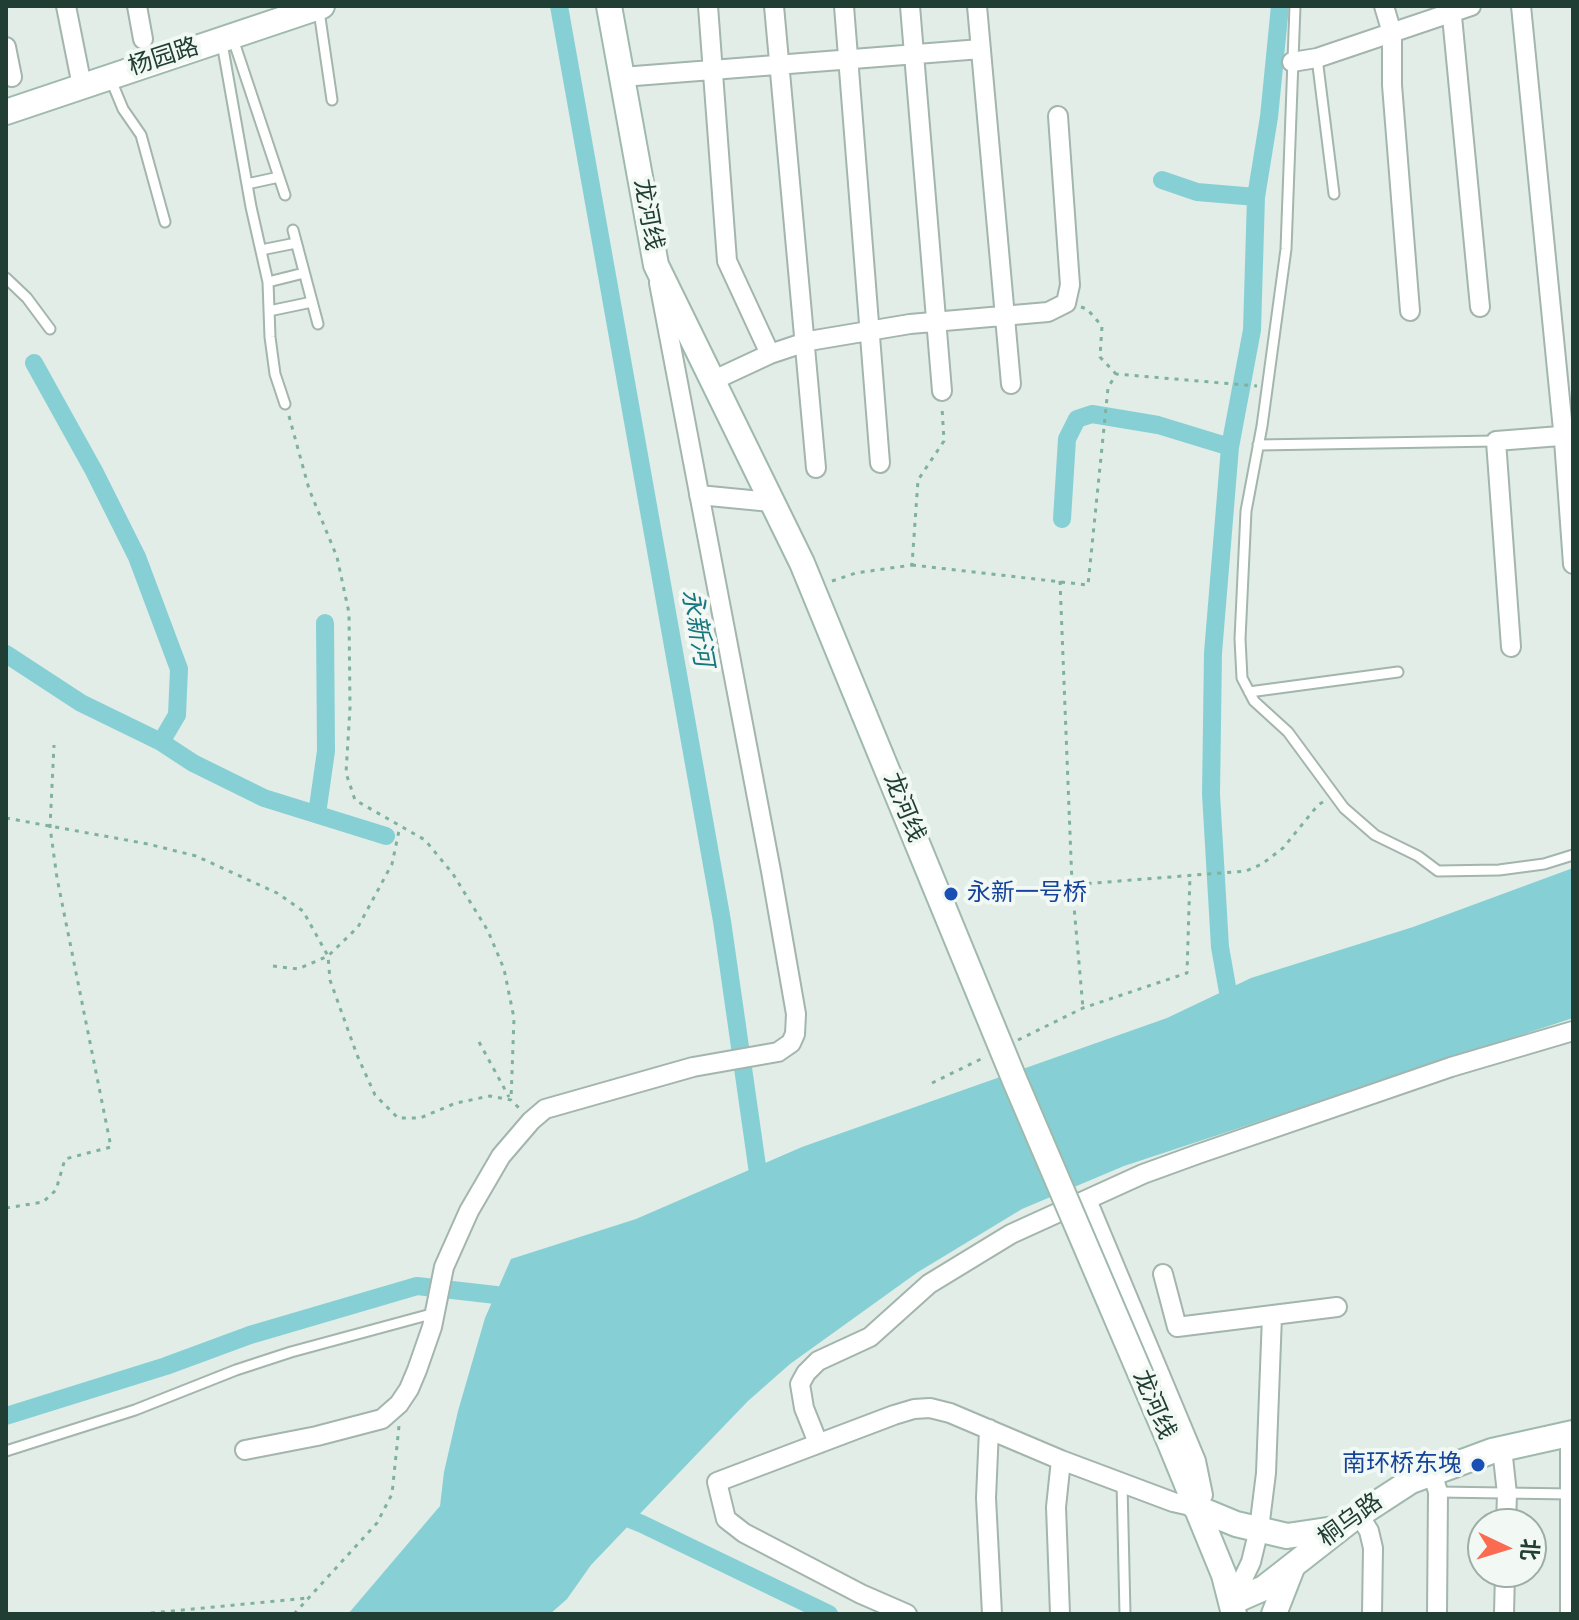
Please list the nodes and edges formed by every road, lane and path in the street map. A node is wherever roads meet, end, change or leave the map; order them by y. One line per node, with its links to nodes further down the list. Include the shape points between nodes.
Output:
1 (66, 6): 28 (street)
2 (137, 6): 16 (street)
3 (609, 6): 27 (street, 龙河线)
4 (708, 6): 24 (street)
5 (774, 6): 23 (street)
6 (844, 6): 21 (street)
7 (910, 6): 19 (street)
8 (977, 6): 18 (street)
9 (1295, 6): 22 (lane)
10 (1384, 6): 14 (street)
11 (1521, 6): 62 (street)
12 (320, 7): 15 (street, 杨园路); 29 (lane)
13 (1458, 8): 14 (street); 46 (street)
14 (1392, 33): 20 (street); 48 (street)
15 (227, 38): 25 (street, 杨园路); 32 (lane); 33 (lane)
16 (143, 39)
17 (6, 47): 26 (street)
18 (981, 49): 19 (street); 49 (street)
19 (914, 54): 21 (street); 50 (street)
20 (1317, 58): 22 (street); 34 (lane)
21 (848, 59): 23 (street); 53 (street)
22 (1292, 62): 64 (lane, via 1286,249)
23 (780, 65): 24 (street); 54 (street)
24 (713, 70): 27 (street); 55 (street, via 727,261)
25 (110, 76): 28 (street, 杨园路); 36 (lane, via 141,135)
26 (12, 77)
27 (622, 77): 40 (street, 龙河线)
28 (82, 86): 30 (street, 杨园路)
29 (332, 100)
30 (6, 112)
31 (1058, 116): 45 (street, via 1070,285)
32 (279, 177): 33 (lane); 35 (lane)
33 (247, 184): 39 (lane)
34 (1334, 194)
35 (285, 195)
36 (165, 222)
37 (293, 230): 38 (lane)
38 (296, 243): 39 (lane); 41 (lane)
39 (261, 250): 43 (lane)
40 (656, 265): 57 (street, 龙河线); 67 (street)
41 (304, 273): 43 (lane); 44 (lane)
42 (6, 278): 52 (lane)
43 (268, 282): 47 (lane)
44 (312, 302): 47 (lane); 51 (lane)
45 (1066, 303): 49 (street, via 1048,312); 56 (path, via 1087,309 1102,326 1100,357)
46 (1480, 307)
47 (269, 311): 61 (lane, via 275,374)
48 (1410, 311)
49 (1005, 317): 50 (street); 58 (street)
50 (936, 322): 53 (street); 60 (street)
51 (318, 324)
52 (50, 329)
53 (870, 330): 54 (street); 65 (street)
54 (805, 342): 55 (street); 66 (street)
55 (770, 354): 57 (street)
56 (1116, 374): 59 (path); 71 (path, via 1108,388 1088,585)
57 (712, 381): 68 (street, 龙河线)
58 (1011, 384)
59 (1266, 387)
60 (942, 391): 70 (path, via 944,441 918,480)
61 (285, 404): 79 (path, via 309,489 337,557 349,613 346,773 355,800)
62 (1568, 436): 63 (street); 69 (street)
63 (1496, 441): 64 (lane); 73 (street)
64 (1258, 445): 75 (lane, via 1241,581 1242,678)
65 (880, 463)
66 (816, 468)
67 (699, 495): 68 (street); 94 (street, via 796,1014 795,1034 778,1052 601,1092 545,1109)
68 (771, 502): 72 (street, 龙河线)
69 (1573, 564)
70 (912, 565): 71 (path); 72 (path, via 856,573)
71 (1060, 581): 83 (path)
72 (813, 588): 113 (street, 龙河线, bridge)
73 (1511, 647)
74 (1398, 672): 75 (lane)
75 (1249, 692): 77 (lane, via 1288,732)
76 (54, 745): 80 (path)
77 (1335, 797): 81 (lane, via 1375,835 1438,871 1499,870); 82 (path, via 1318,805 1283,848 1262,864 1246,871)
78 (6, 818): 80 (path)
79 (400, 826): 85 (path, via 392,864 358,927); 93 (path, via 425,840 453,874 504,969 514,1018)
80 (50, 827): 85 (path, via 196,856 277,893 303,911); 96 (path, via 111,1147 65,1159 56,1190 43,1202)
81 (1573, 855)
82 (1191, 875): 83 (path); 87 (path, via 1187,973)
83 (1072, 884): 84 (path); 87 (path)
84 (968, 893)
85 (328, 956): 86 (path, via 298,969); 93 (path, via 330,980 357,1055 375,1095 398,1118 420,1118 490,1096)
86 (273, 966)
87 (1083, 1008): 90 (path)
88 (1573, 1031): 95 (street, via 1198,1154)
89 (479, 1042): 93 (path)
90 (1014, 1042)
91 (987, 1056): 92 (path)
92 (932, 1083)
93 (511, 1100): 94 (path)
94 (531, 1121): 99 (street, via 501,1156 469,1211 444,1267)
95 (1087, 1200): 104 (street, via 990,1246 929,1284 870,1337 818,1361 800,1384); 113 (street, via 1196,1461 1203,1495)
96 (6, 1208)
97 (1163, 1274): 100 (street, via 1177,1327)
98 (1337, 1307): 100 (street)
99 (436, 1310): 101 (street); 107 (lane, via 236,1370 135,1410)
100 (1272, 1316): 116 (street)
101 (399, 1404): 106 (street, via 382,1419); 120 (path, via 392,1494 377,1523)
102 (989, 1429): 104 (street, via 950,1413 914,1409); 108 (street); 125 (street, via 986,1498)
103 (1572, 1433): 105 (street, 桐乌路); 112 (street)
104 (818, 1443): 124 (street, via 717,1482 726,1519 744,1533)
105 (1502, 1448): 109 (street, 桐乌路); 111 (street)
106 (245, 1450)
107 (6, 1451)
108 (1061, 1460): 110 (street); 126 (street, via 1056,1507)
109 (1435, 1482): 111 (lane); 115 (street, 桐乌路, via 1411,1481); 130 (street)
110 (1122, 1483): 113 (street); 127 (lane)
111 (1507, 1494): 112 (lane); 114 (street)
112 (1571, 1494): 117 (street)
113 (1195, 1507): 116 (street); 121 (street, 龙河线)
114 (1507, 1508)
115 (1350, 1521): 116 (street, via 1287,1536); 118 (street, 桐乌路); 129 (street, via 1369,1531)
116 (1259, 1529): 121 (street)
117 (1572, 1557): 132 (street)
118 (1293, 1564): 121 (street, 桐乌路); 128 (street)
119 (1505, 1588): 131 (street)
120 (310, 1597): 122 (path); 123 (path)
121 (1233, 1608)
122 (141, 1614)
123 (294, 1614)
124 (907, 1614)
125 (992, 1614)
126 (1060, 1614)
127 (1125, 1614)
128 (1274, 1614)
129 (1372, 1614)
130 (1437, 1614)
131 (1504, 1614)
132 (1570, 1614)

